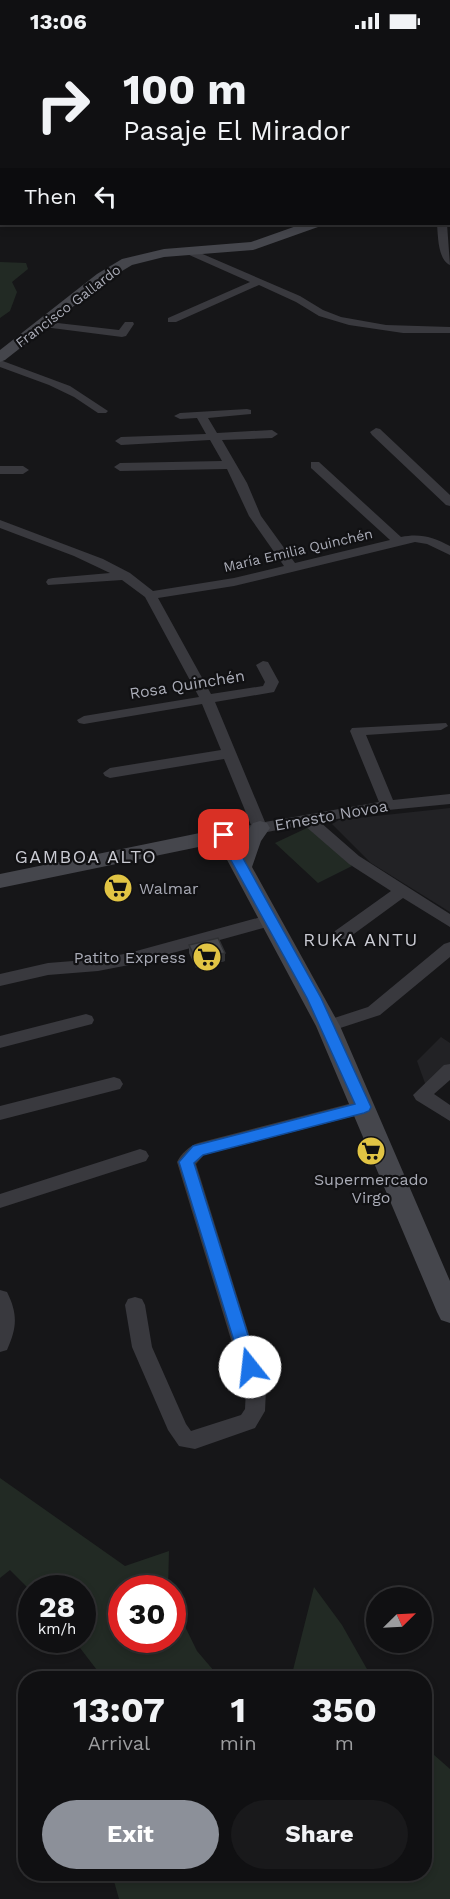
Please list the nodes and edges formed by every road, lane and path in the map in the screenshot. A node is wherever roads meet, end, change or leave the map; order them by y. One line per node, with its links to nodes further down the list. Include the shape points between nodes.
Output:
1 (310, 225): 3 (street, Francisco Gallardo, via 252,246)
2 (442, 225): 4 (street)
3 (191, 252): 5 (street); 7 (street, Francisco Gallardo, via 164,253 127,262)
4 (450, 262)
5 (258, 282): 6 (street); 9 (street, via 298,298 323,314 363,324 418,331)
6 (172, 320)
7 (40, 324): 8 (street, via 122,334); 10 (street, Francisco Gallardo)
8 (129, 324)
9 (450, 330)
10 (0, 357)
11 (0, 363): 12 (street, via 60,384)
12 (102, 411)
13 (247, 412): 14 (street)
14 (201, 415): 15 (street); 18 (street)
15 (180, 416)
16 (376, 432): 25 (street)
17 (272, 434): 18 (street)
18 (215, 437): 19 (street); 20 (street)
19 (121, 441)
20 (229, 465): 22 (street); 31 (street, via 255,516)
21 (315, 465): 28 (street)
22 (120, 467)
23 (0, 470): 24 (street)
24 (23, 470)
25 (450, 502)
26 (0, 524): 32 (street)
27 (450, 536): 29 (street)
28 (399, 542): 29 (street, María Emilia Quinchén, via 420,538); 31 (street, María Emilia Quinchén)
29 (438, 544): 30 (street, María Emilia Quinchén)
30 (450, 551)
31 (291, 567): 34 (street, María Emilia Quinchén, via 234,582)
32 (125, 576): 33 (street); 34 (street)
33 (53, 582)
34 (150, 595): 36 (street)
35 (262, 665): 36 (street, Rosa Quinchén, via 272,682 269,689)
36 (207, 699): 37 (street, Rosa Quinchén); 39 (street)
37 (84, 720)
38 (441, 726): 42 (street, via 357,731)
39 (231, 753): 40 (street); 44 (street)
40 (110, 773)
41 (450, 799): 42 (street, Ernesto Novoa)
42 (388, 805): 43 (street, Ernesto Novoa)
43 (306, 819): 44 (street, Ernesto Novoa); 49 (street, via 354,860)
44 (260, 828): 45 (street, Ernesto Novoa); 47 (street)
45 (224, 835): 46 (street, Ernesto Novoa); 47 (street)
46 (178, 843): 47 (street, via 209,846); 48 (street, Ernesto Novoa)
47 (242, 866): 50 (street)
48 (0, 881)
49 (402, 891): 51 (street); 52 (street)
50 (272, 920): 54 (street, via 129,959 48,969); 56 (street)
51 (450, 921)
52 (341, 935)
53 (450, 948): 56 (street, via 375,1011)
54 (0, 980)
55 (86, 1020): 57 (street)
56 (328, 1026): 60 (street)
57 (0, 1042)
58 (450, 1070): 62 (street, via 422,1095)
59 (114, 1084): 61 (street)
60 (364, 1107): 65 (street); 67 (street, via 198,1150 186,1162 256,1389 255,1412 248,1422 186,1440 142,1347)
61 (0, 1113)
62 (450, 1114)
63 (140, 1156): 64 (street)
64 (0, 1201)
65 (445, 1293): 68 (street)
66 (3, 1305): 69 (street, via 7,1325)
67 (135, 1305)
68 (450, 1312)
69 (0, 1344)

